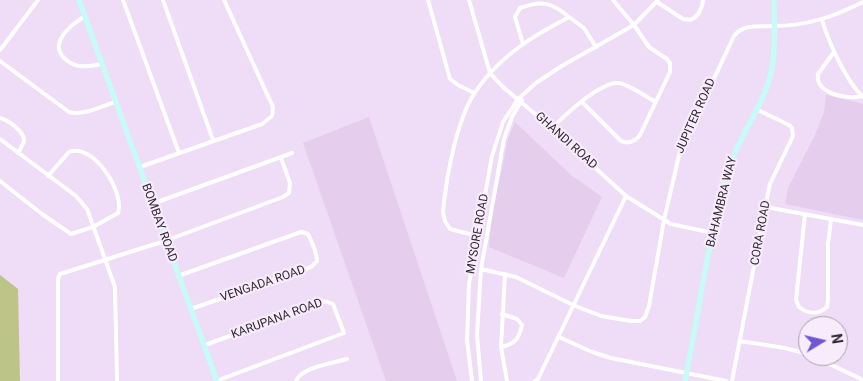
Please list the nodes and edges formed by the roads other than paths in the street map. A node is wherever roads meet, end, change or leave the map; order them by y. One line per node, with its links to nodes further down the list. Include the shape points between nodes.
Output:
1 (38, 0): 20 (street)
2 (79, 0): 13 (street, BOMBAY ROAD)
3 (123, 0): 37 (street)
4 (163, 0): 35 (street)
5 (224, 0): 35 (street, via 273,113 262,124)
6 (428, 0): 25 (street, via 450,78)
7 (469, 0): 24 (street)
8 (613, 0): 16 (street)
9 (702, 0): 11 (street, MYSORE ROAD, via 697,16 690,20 683,19)
10 (774, 0): 17 (street, BAHAMBRA WAY)
11 (658, 1): 16 (street, MYSORE ROAD)
12 (863, 2): 15 (street, JUPITER ROAD)
13 (85, 16): 23 (street, BOMBAY ROAD); 23 (street, via 62,38 60,52 76,65)
14 (569, 17): 18 (street); 18 (street, via 546,2 520,8 515,17); 19 (street, via 584,28)
15 (822, 20): 17 (street, JUPITER ROAD); 21 (street)
16 (634, 25): 19 (street, MYSORE ROAD); 30 (street, via 649,47 670,63 670,72)
17 (773, 26): 31 (street, BAHAMBRA WAY, via 773,67); 48 (street, JUPITER ROAD, via 747,27 734,36 680,151)
18 (523, 44): 24 (street)
19 (596, 47): 27 (street, MYSORE ROAD, via 547,75)
20 (0, 50)
21 (834, 52): 26 (street); 26 (street, via 818,74 818,80 837,95)
22 (0, 61): 28 (street, via 69,112)
23 (102, 64): 28 (street, BOMBAY ROAD)
24 (490, 74): 25 (street); 27 (street, GHANDI ROAD)
25 (474, 93): 52 (street, via 454,151 443,212 450,229)
26 (862, 97)
27 (520, 100): 33 (street, GHANDI ROAD); 52 (street, MYSORE ROAD, via 505,118 496,141); 55 (street, MYSORE ROAD, via 504,138)
28 (115, 102): 40 (street, BOMBAY ROAD)
29 (582, 102): 30 (street, via 617,83); 30 (street, via 621,141 627,142 640,135); 33 (street)
30 (656, 102)
31 (756, 109): 45 (street, CORA ROAD, via 789,125 793,132 770,184); 51 (street, BAHAMBRA WAY, via 732,159)
32 (0, 118): 36 (street, via 24,137)
33 (552, 128): 43 (street, GHANDI ROAD)
34 (0, 139): 36 (street)
35 (213, 140): 37 (street)
36 (18, 153): 41 (street)
37 (179, 153): 40 (street)
38 (292, 153): 39 (street)
39 (281, 158): 44 (street); 53 (street, via 290,183 287,194)
40 (140, 167): 44 (street, BOMBAY ROAD)
41 (48, 176): 50 (street, via 80,200); 50 (street, via 73,150 82,151 105,169 119,210 115,216)
42 (0, 181): 50 (street, via 69,233)
43 (626, 196): 48 (street, GHANDI ROAD); 58 (street)
44 (152, 204): 53 (street, BOMBAY ROAD)
45 (766, 207): 46 (street); 62 (street, CORA ROAD)
46 (805, 214): 47 (street); 47 (street, via 796,300 799,307 812,313 827,307)
47 (831, 219): 49 (street)
48 (664, 220): 51 (street, GHANDI ROAD); 58 (street, JUPITER ROAD, via 645,317 636,322 621,320)
49 (863, 225)
50 (93, 227): 54 (street)
51 (713, 233): 68 (street, BAHAMBRA WAY)
52 (477, 236): 74 (street, MYSORE ROAD, via 469,284 467,324)
53 (165, 241): 54 (street); 57 (street, BOMBAY ROAD)
54 (106, 260): 70 (street, via 59,276); 71 (street, via 116,296)
55 (481, 269): 56 (street, JUPITER ROAD); 75 (street, MYSORE ROAD, via 477,334)
56 (504, 274): 58 (street, JUPITER ROAD); 60 (street)
57 (178, 276): 59 (street, BOMBAY ROAD); 59 (street, VENGADA ROAD, via 301,232 308,234 311,240 317,258 311,267)
58 (573, 305): 61 (street)
59 (191, 309): 63 (street, BOMBAY ROAD)
60 (502, 314): 64 (street); 64 (street, via 517,319 522,325 516,342)
61 (559, 337): 68 (street, via 611,358); 77 (street)
62 (740, 341): 65 (street); 80 (street, CORA ROAD)
63 (204, 345): 72 (street, BOMBAY ROAD); 72 (street, KARUPANA ROAD, via 325,301 333,304 342,325 344,333)
64 (501, 347): 76 (street)
65 (798, 351)
66 (347, 359): 73 (street, via 309,370 299,375)
67 (834, 366): 69 (street)
68 (687, 373): 78 (street, BAHAMBRA WAY); 79 (street)
69 (863, 380)
70 (58, 381)
71 (117, 381)
72 (217, 381)
73 (296, 381)
74 (472, 381)
75 (481, 381)
76 (507, 381)
77 (535, 381)
78 (685, 381)
79 (726, 381)
80 (732, 381)

